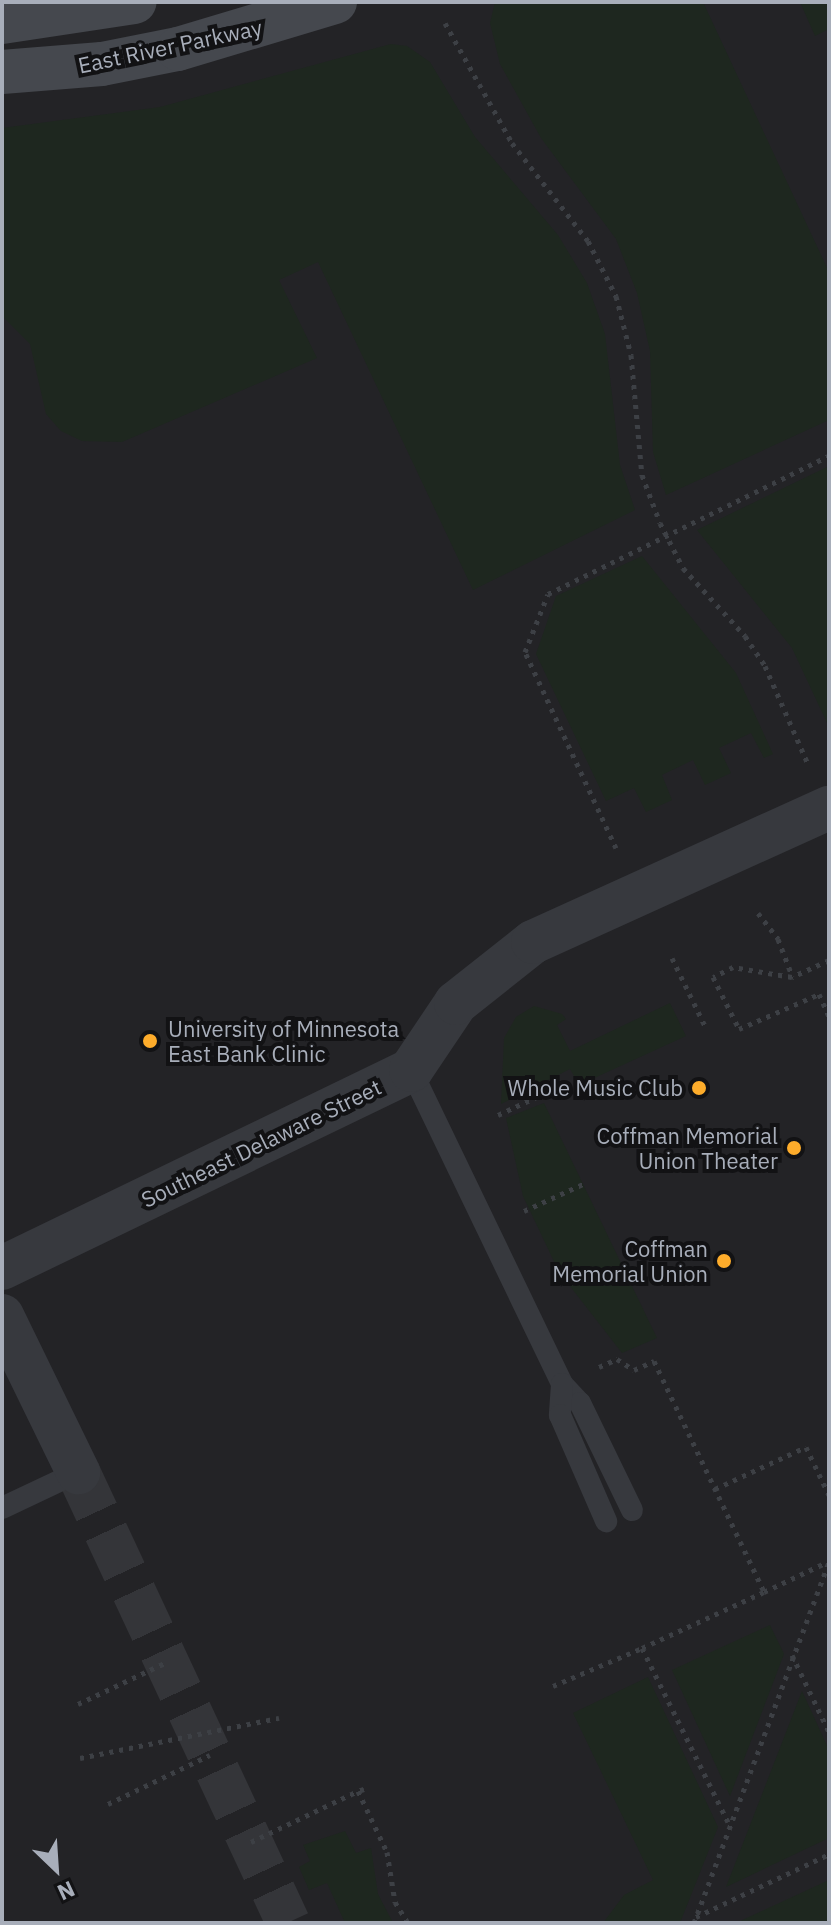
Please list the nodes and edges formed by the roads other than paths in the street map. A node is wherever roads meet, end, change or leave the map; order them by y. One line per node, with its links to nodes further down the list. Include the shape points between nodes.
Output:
1 (134, 2): 3 (street)
2 (335, 2): 4 (street, East River Parkway, via 163,52 102,64)
3 (2, 22)
4 (2, 72)
5 (826, 809): 6 (street, via 533,942 456,1003)
6 (411, 1070): 7 (street, Southeast Delaware Street); 9 (lane)
7 (2, 1268)
8 (2, 1316): 10 (street)
9 (562, 1384): 12 (lane, via 580,1403); 13 (lane, via 560,1415)
10 (78, 1472): 11 (lane)
11 (2, 1508)
12 (632, 1510)
13 (606, 1521)

